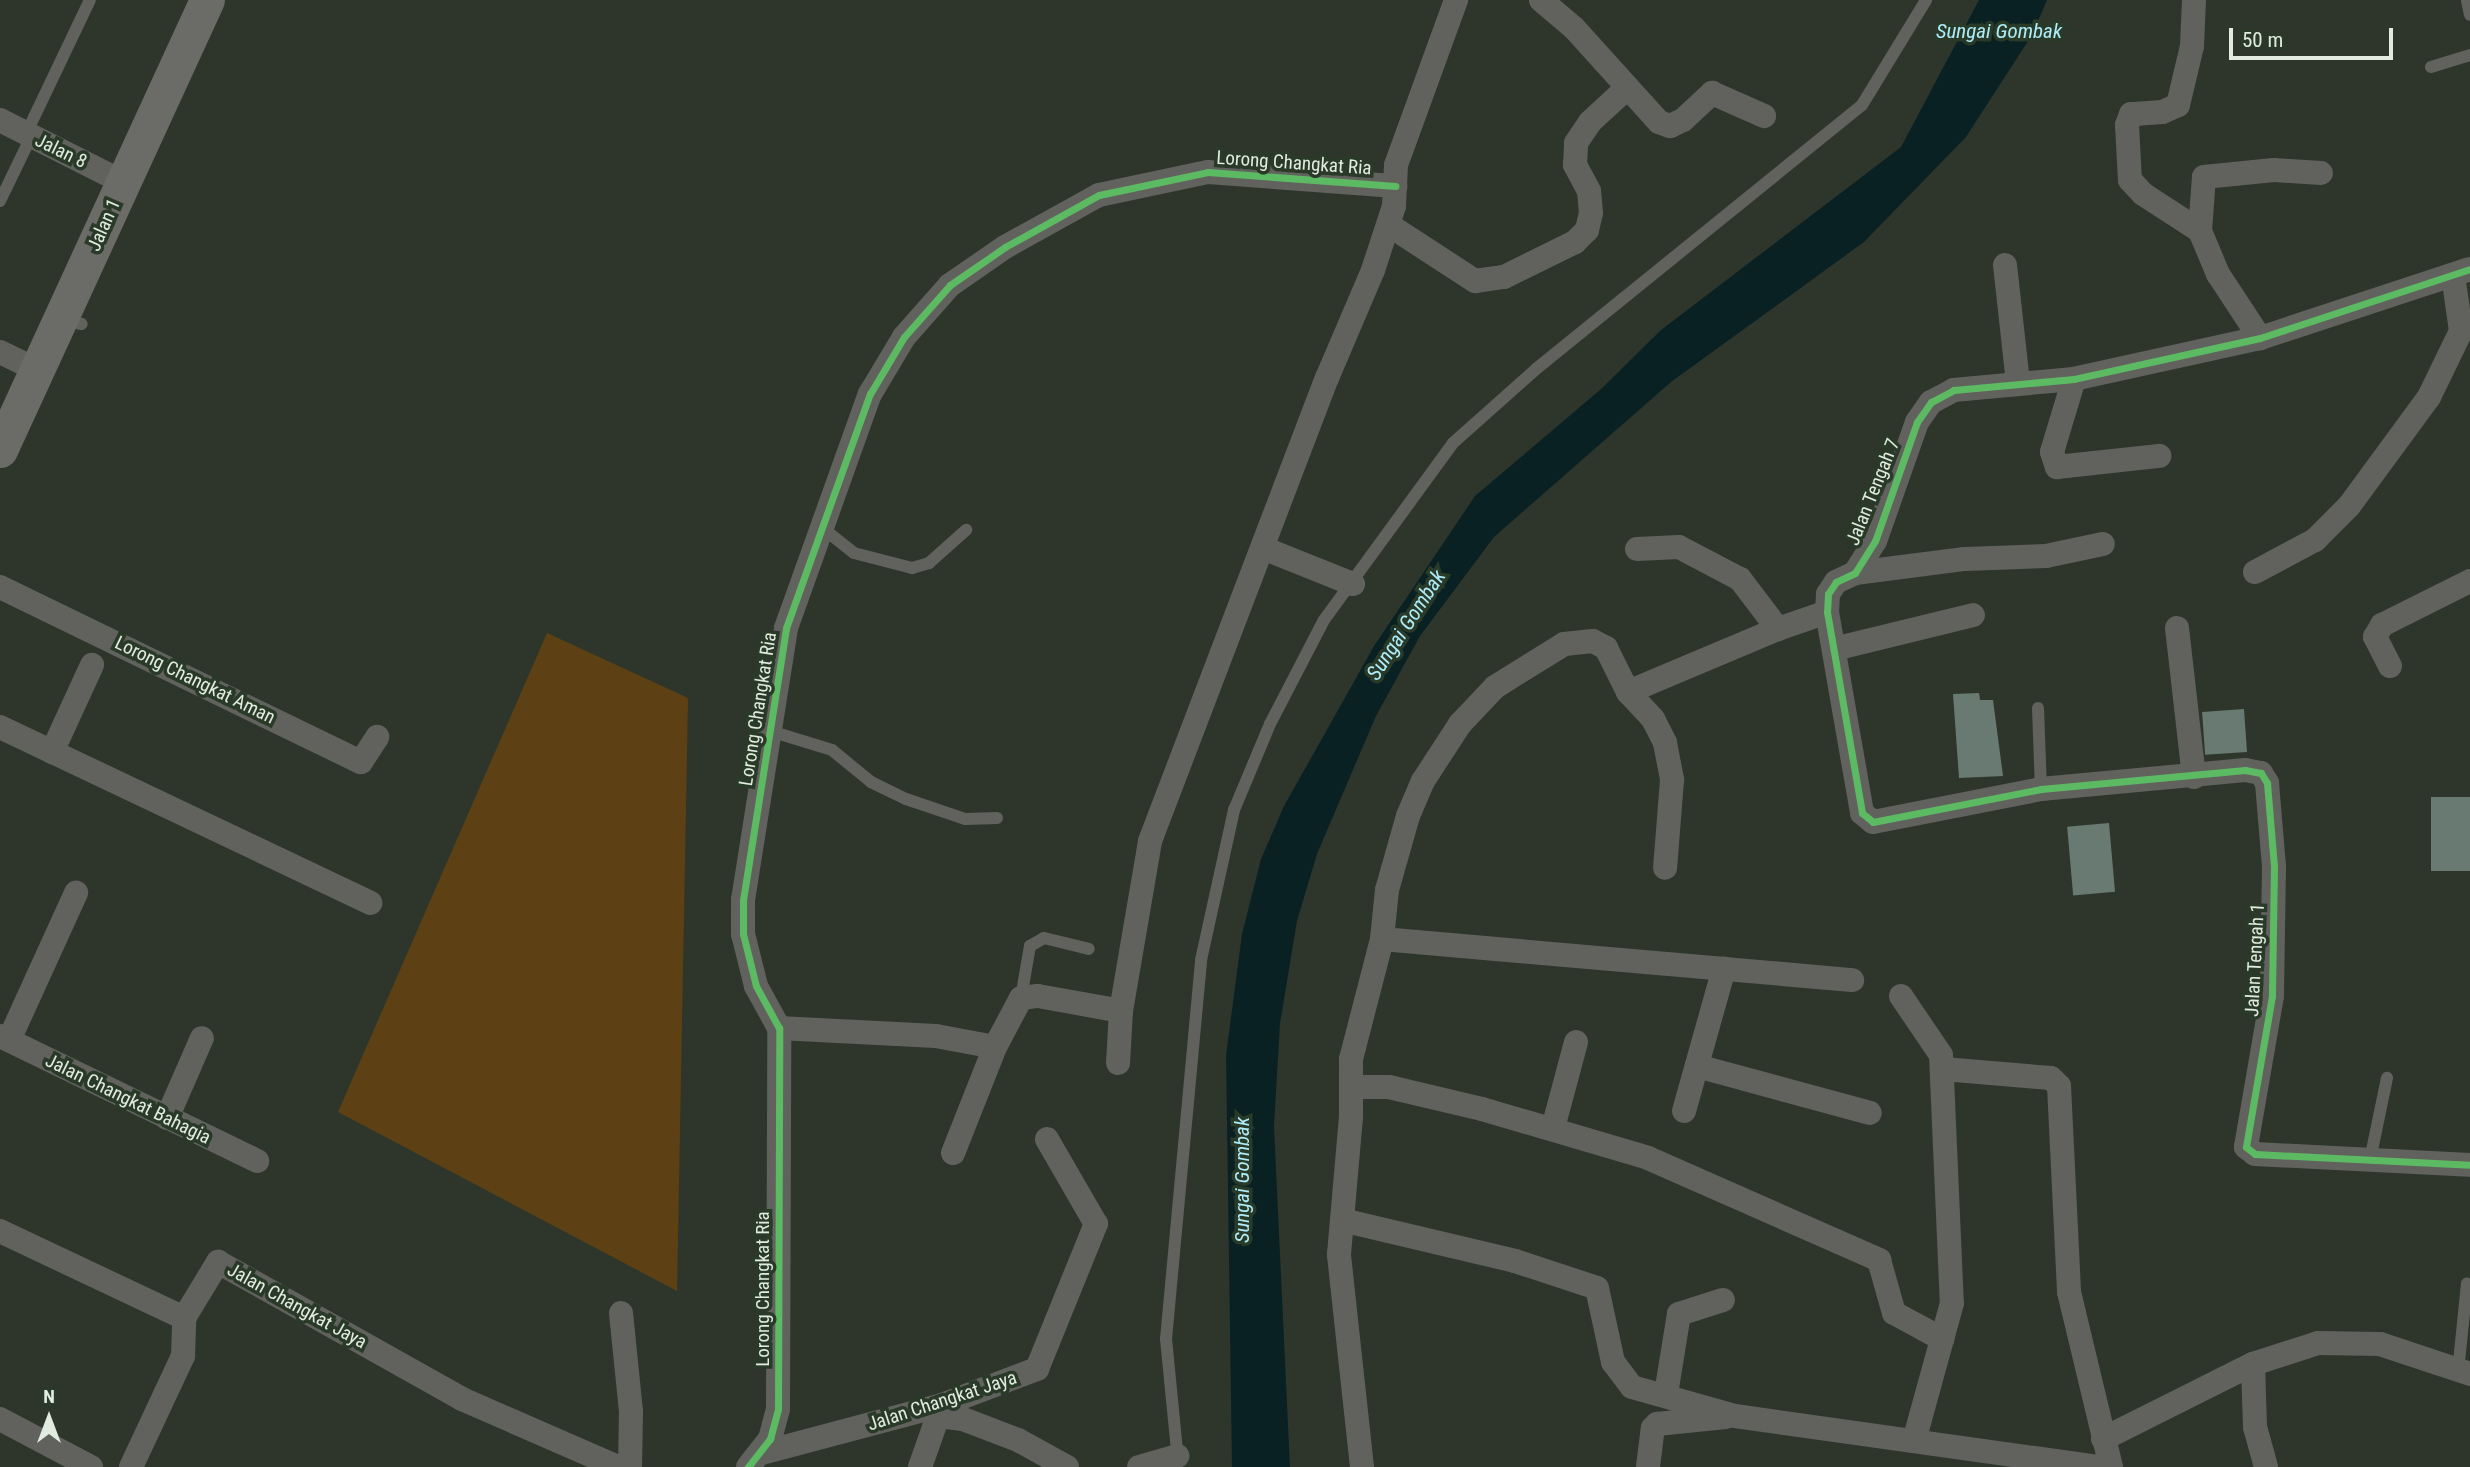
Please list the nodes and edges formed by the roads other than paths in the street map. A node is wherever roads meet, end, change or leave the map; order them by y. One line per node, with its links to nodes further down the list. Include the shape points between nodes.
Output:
1 (90, 0): 14 (lane)
2 (207, 0): 16 (street, Jalan 1)
3 (1455, 0): 17 (street, via 1396,165)
4 (1541, 0): 11 (street)
5 (1926, 0): 38 (lane, via 1862,105 1536,369 1453,443)
6 (2194, 0): 20 (street, via 2192,46 2178,105 2162,112 2131,114 2127,162 2130,180 2143,194)
7 (2467, 0): 8 (lane)
8 (2470, 15)
9 (2470, 55): 10 (lane)
10 (2431, 67)
11 (1627, 88): 12 (street, via 1659,122 1670,126 1712,93); 19 (street, via 1590,122 1576,143 1575,165 1588,191 1591,212 1587,230 1575,242 1504,277 1475,281)
12 (1764, 116)
13 (0, 120): 14 (street, Jalan 8)
14 (28, 135): 16 (street, Jalan 8); 18 (lane)
15 (2321, 173): 20 (street, via 2274,170 2204,177)
16 (123, 181): 25 (street, Jalan 1, via 72,322)
17 (1395, 186): 19 (street); 30 (street, Lorong Changkat Ria, via 1208,172 1099,195 1058,215 950,285 904,337 858,420)
18 (0, 201)
19 (1389, 225): 33 (street)
20 (2200, 231): 23 (street, via 2218,274)
21 (2005, 265): 27 (street)
22 (2461, 272): 23 (street, Jalan Tengah 7); 35 (street, via 2461,331 2429,397 2341,514 2315,540)
23 (2260, 338): 26 (street, Jalan Tengah 7)
24 (0, 352): 25 (street)
25 (37, 370): 28 (street, Jalan 1)
26 (2074, 379): 27 (street, Jalan Tengah 7); 29 (street, via 2052,452 2057,467)
27 (2018, 382): 36 (street, Jalan Tengah 7, via 1954,390 1931,402 1917,422 1875,541)
28 (0, 450)
29 (2159, 456)
30 (820, 526): 31 (lane, via 854,553 912,568 929,563); 50 (street, Lorong Changkat Ria, via 786,628)
31 (966, 530)
32 (2103, 544): 36 (street, via 2046,556 1965,559)
33 (1263, 548): 38 (street); 66 (street, via 1150,841)
34 (1637, 549): 43 (street, via 1679,547 1740,579)
35 (2255, 572)
36 (1855, 573): 40 (street, Jalan Tengah 7, via 1836,582 1828,594)
37 (2470, 581): 46 (street, via 2382,625 2375,636)
38 (1353, 584): 102 (lane, via 1324,621 1234,810 1201,960 1166,1339)
39 (0, 587): 51 (street, Lorong Changkat Aman, via 361,762)
40 (1828, 612): 43 (street); 44 (street, Jalan Tengah 7)
41 (1973, 615): 44 (street)
42 (2177, 628): 54 (street)
43 (1778, 629): 47 (street)
44 (1834, 649): 55 (street, Jalan Tengah 7, via 1862,813 1872,822)
45 (92, 665): 52 (street)
46 (2390, 666)
47 (1628, 692): 57 (street, via 1653,719 1665,743 1672,780); 60 (street, via 1606,648 1592,641 1564,644 1495,687 1460,724 1423,780 1387,890)
48 (2038, 708): 55 (lane)
49 (0, 727): 52 (street)
50 (770, 731): 56 (lane, via 832,750 871,782 905,799 965,819); 67 (street, Lorong Changkat Ria, via 748,861 743,934 756,986)
51 (377, 737)
52 (52, 752): 59 (street)
53 (2261, 773): 54 (street, Jalan Tengah 7, via 2245,770); 84 (street, Jalan Tengah 1, via 2267,783 2274,866 2272,996 2246,1147 2255,1154)
54 (2194, 777): 55 (street, Jalan Tengah 7)
55 (2041, 789)
56 (998, 818)
57 (1665, 868)
58 (76, 893): 68 (street)
59 (370, 903)
60 (1381, 939): 62 (street); 76 (street, via 1361,1007)
61 (1090, 948): 65 (lane, via 1044,938 1030,946)
62 (1724, 969): 63 (street); 73 (street)
63 (1852, 980)
64 (1901, 996): 74 (street, via 1936,1042)
65 (1021, 998): 66 (street, via 1038,996); 71 (street)
66 (1121, 1011): 72 (street)
67 (779, 1028): 71 (street, via 936,1036); 101 (street, Lorong Changkat Ria, via 778,1409)
68 (4, 1038): 79 (street, Jalan Changkat Bahagia)
69 (202, 1038): 79 (street)
70 (1576, 1042): 80 (street)
71 (995, 1047): 82 (street)
72 (1118, 1063)
73 (1697, 1066): 77 (street); 78 (street)
74 (1943, 1069): 92 (street, via 1952,1303); 99 (street, via 2051,1078 2059,1086 2068,1292)
75 (2387, 1078): 84 (lane)
76 (1351, 1087): 80 (street, via 1389,1087); 86 (street)
77 (1684, 1111)
78 (1870, 1113)
79 (167, 1118): 85 (street, Jalan Changkat Bahagia)
80 (1553, 1128): 92 (street, via 1647,1158 1879,1260 1894,1314)
81 (1047, 1139): 96 (street, Jalan Changkat Jaya, via 1096,1224 1037,1368)
82 (953, 1153)
83 (2468, 1158): 84 (street)
84 (2370, 1160)
85 (257, 1161)
86 (1342, 1220): 95 (street, via 1515,1261 1597,1288 1613,1362 1632,1387); 110 (street, via 1339,1254)
87 (0, 1231): 91 (street)
88 (2467, 1283): 94 (lane)
89 (1723, 1300): 95 (street, via 1679,1314)
90 (621, 1313): 106 (street, via 631,1411)
91 (184, 1318): 104 (street, via 183,1356); 105 (street, Jalan Changkat Jaya, via 218,1262 462,1399)
92 (1942, 1339): 100 (street)
93 (2253, 1364): 94 (street, via 2318,1343 2380,1345); 99 (street); 114 (street, via 2255,1427)
94 (2464, 1373)
95 (1666, 1394): 97 (street)
96 (940, 1410): 101 (street, Jalan Changkat Jaya); 107 (street); 108 (street, via 1018,1440)
97 (1735, 1416): 100 (street); 111 (street, via 1657,1424)
98 (0, 1419): 103 (street)
99 (2103, 1439): 113 (street)
100 (1914, 1441): 112 (street)
101 (755, 1460)
102 (1178, 1462): 109 (street)
103 (91, 1467)
104 (131, 1467)
105 (618, 1467)
106 (630, 1467)
107 (920, 1467)
108 (1067, 1467)
109 (1139, 1467)
110 (1362, 1467)
111 (1648, 1467)
112 (2099, 1467)
113 (2111, 1467)
114 (2266, 1467)

